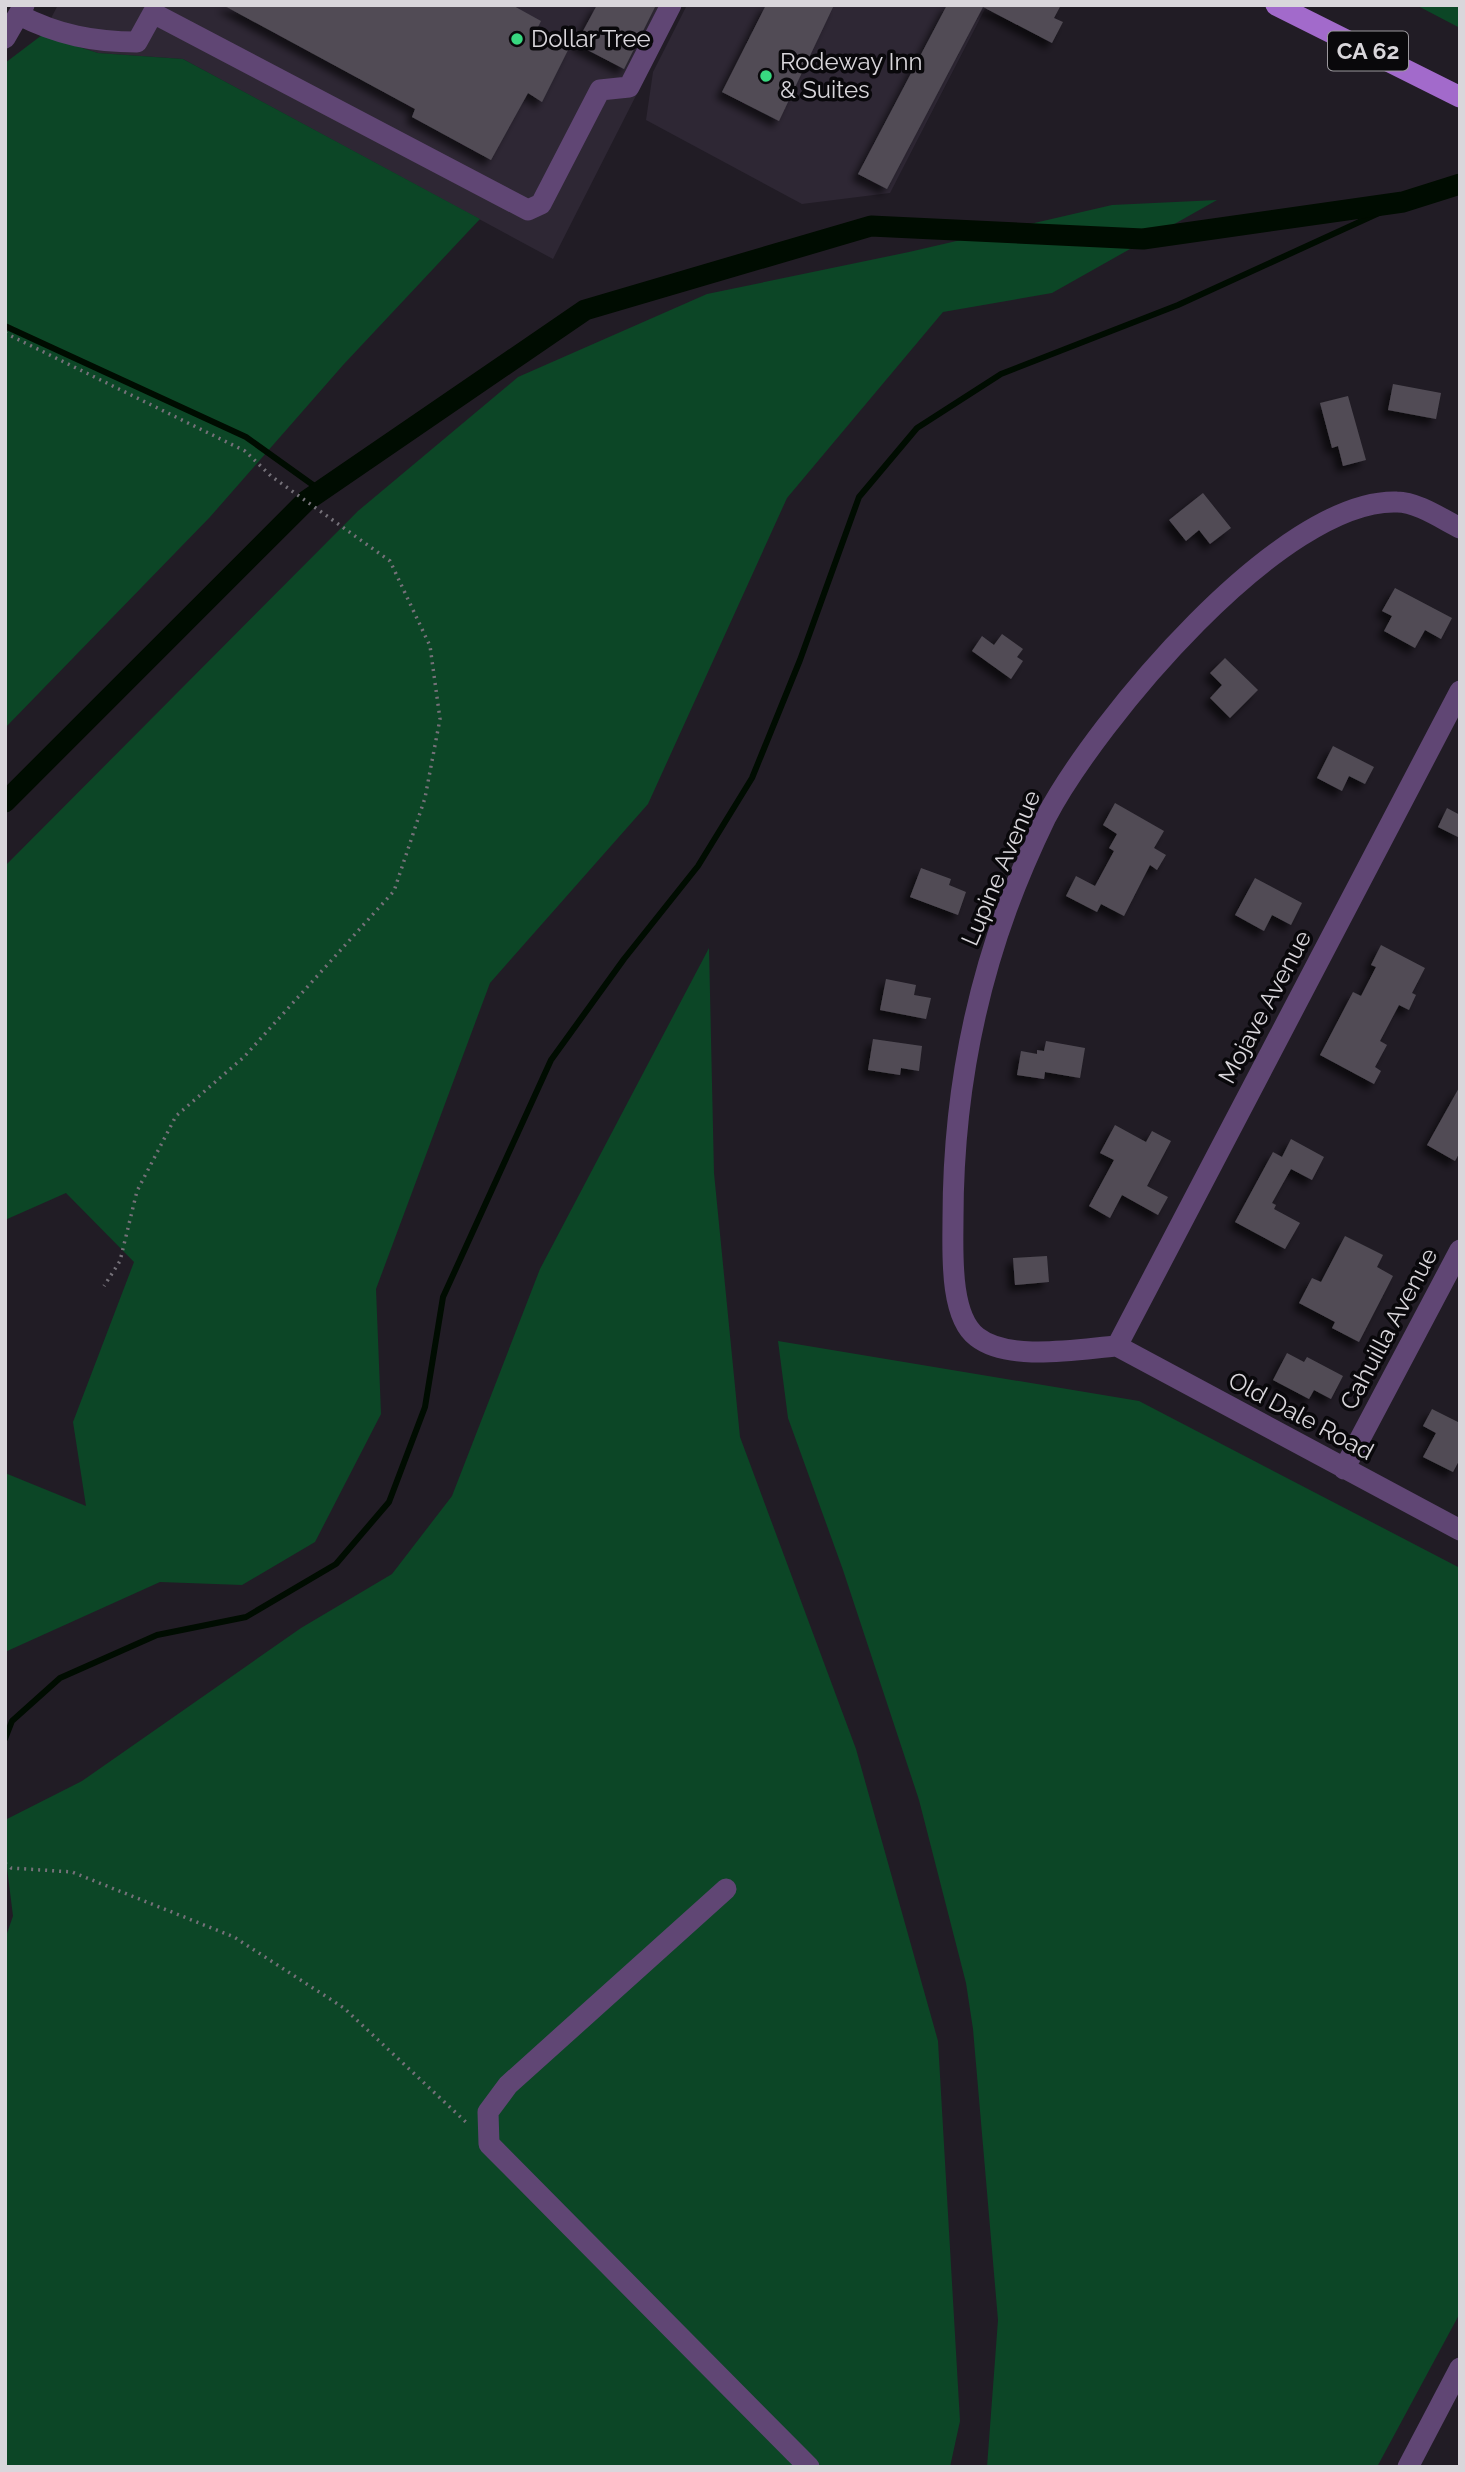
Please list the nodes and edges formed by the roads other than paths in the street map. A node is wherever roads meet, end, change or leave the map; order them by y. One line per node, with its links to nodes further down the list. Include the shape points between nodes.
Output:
1 (671, 5): 3 (street, via 629,87 600,90 541,204 528,210)
2 (1276, 5): 6 (main road, CA 62)
3 (146, 9): 4 (street, via 137,42 96,42 47,29)
4 (22, 10): 5 (street)
5 (5, 38)
6 (1460, 97)
7 (1460, 528): 10 (street, Lupine Avenue, via 1399,501 1365,506 1326,522 1280,550 1185,634 1122,706 1047,816 1007,907 965,1057 953,1164 953,1261 958,1301 975,1336 995,1347 1032,1352)
8 (1460, 691): 10 (street, Mojave Avenue)
9 (1460, 1250): 11 (street, Cahuilla Avenue)
10 (1117, 1346): 11 (street, Old Dale Road)
11 (1344, 1469): 12 (street, Old Dale Road)
12 (1460, 1530)
13 (726, 1889): 15 (street, via 508,2085 488,2112 489,2144)
14 (1460, 2368): 16 (street)
15 (809, 2467)
16 (1408, 2467)

